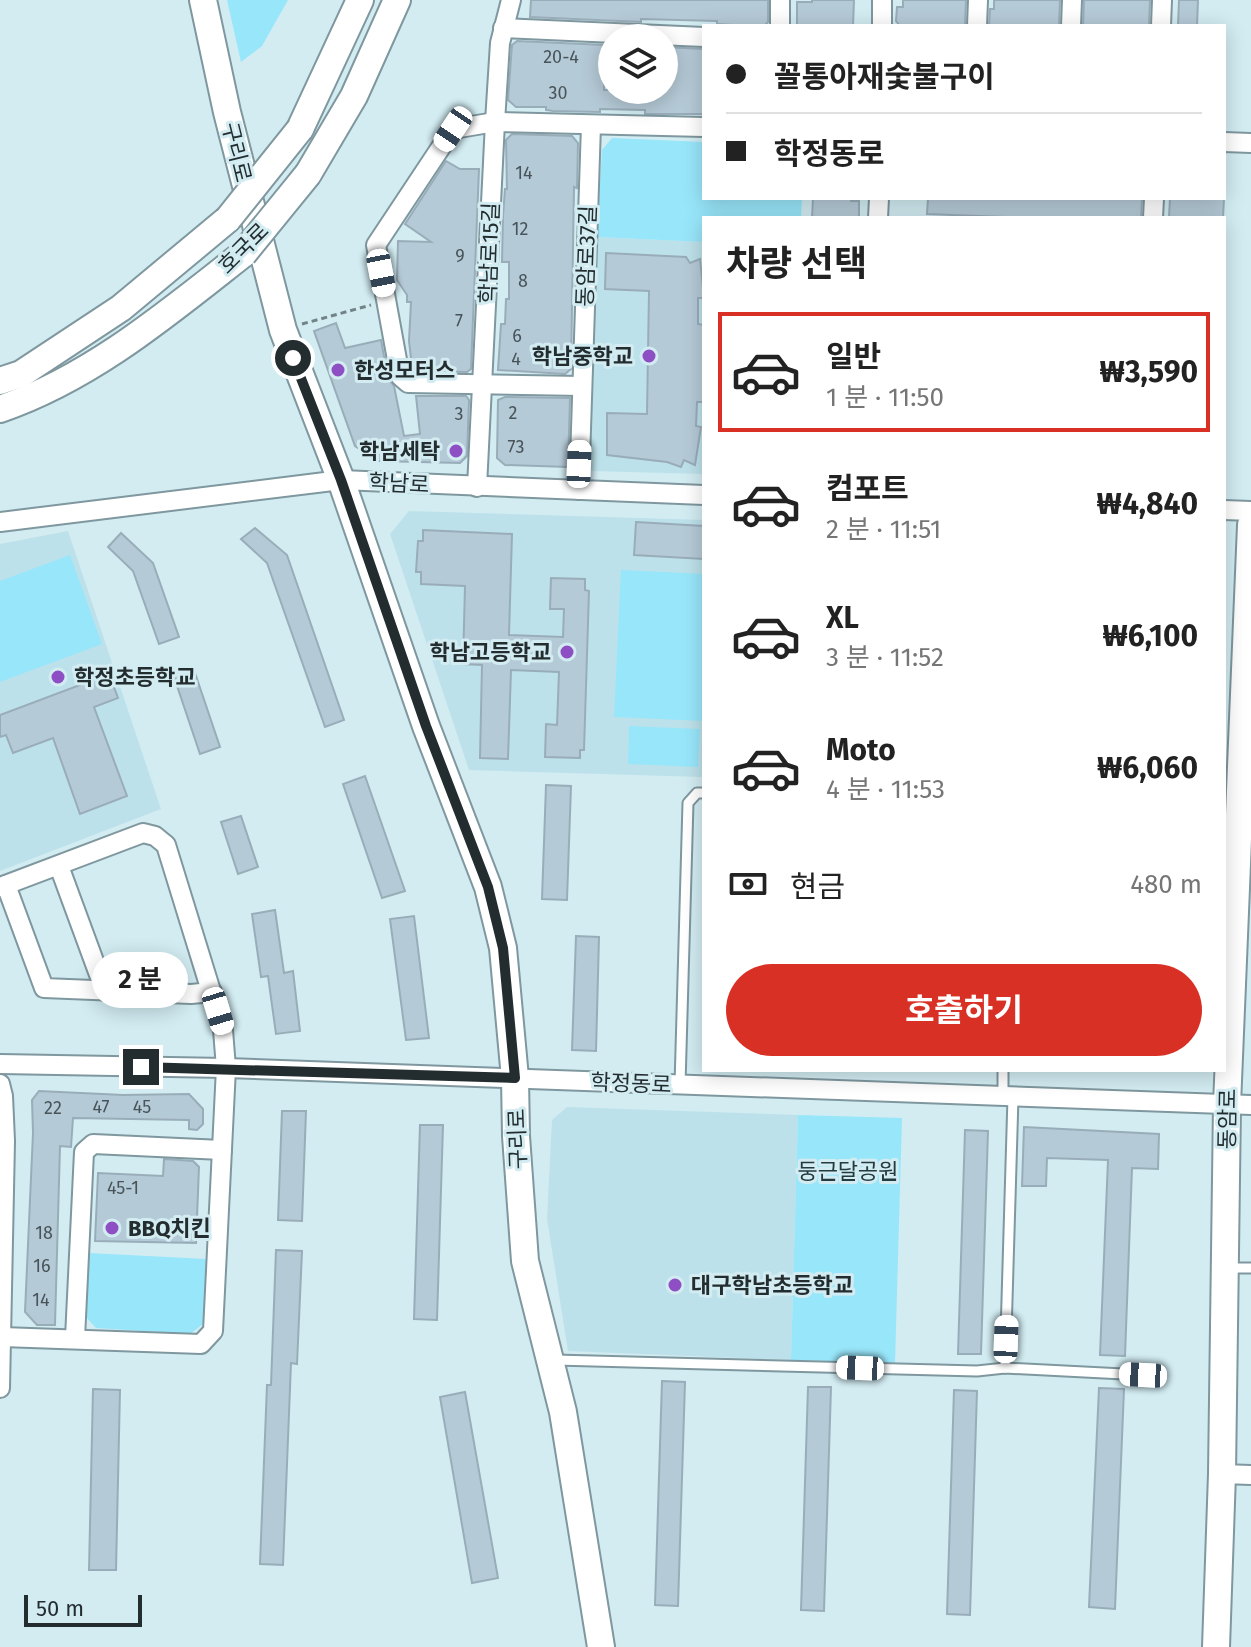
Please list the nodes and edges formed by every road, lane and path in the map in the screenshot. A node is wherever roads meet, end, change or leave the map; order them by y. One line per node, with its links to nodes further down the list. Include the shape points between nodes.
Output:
1 (203, 0): 30 (main road, 구리로, via 283,330)
2 (360, 0): 26 (main road, 호국로, bridge, via 300,129 228,219 121,308 21,374)
3 (397, 0): 18 (main road, 호국로)
4 (412, 0): 18 (main road)
5 (511, 0): 16 (street, 학남로15길)
6 (780, 0): 11 (street)
7 (882, 0): 12 (street)
8 (978, 0): 13 (street)
9 (1072, 0): 14 (street)
10 (1162, 0): 15 (street)
11 (780, 24)
12 (882, 24)
13 (977, 24)
14 (1071, 24)
15 (1161, 24)
16 (503, 28): 17 (street); 19 (street, 학남로15길)
17 (702, 37)
18 (354, 96): 29 (main road, 호국로, bridge, via 308,174 243,254 145,331 36,397)
19 (495, 122): 20 (street); 24 (street, via 453,129 376,245); 27 (street, 학남로15길)
20 (591, 125): 21 (street); 28 (street, 동암로37길)
21 (702, 127)
22 (1226, 142): 23 (street)
23 (1251, 143)
24 (386, 301): 25 (path); 27 (street, via 400,376 408,383)
25 (302, 324)
26 (0, 381)
27 (483, 384): 28 (street); 31 (street, 학남로15길)
28 (582, 386): 32 (street, 동암로37길)
29 (0, 409)
30 (341, 480): 31 (street, 학남로); 36 (street, 학남로); 46 (main road, 구리로, via 488,887 503,948)
31 (477, 487): 32 (street, 학남로)
32 (579, 490): 33 (street, 학남로)
33 (702, 495)
34 (1226, 510): 35 (street)
35 (1251, 511)
36 (0, 522)
37 (1251, 525): 50 (main road, 동암로)
38 (702, 793): 48 (lane, via 688,803)
39 (59, 866): 40 (street); 41 (street); 42 (street, via 143,833 166,845)
40 (3, 886): 41 (street, via 44,988)
41 (105, 991): 42 (street)
42 (212, 992): 44 (street)
43 (0, 1064): 44 (street, 학정동로)
44 (226, 1068): 46 (street, 학정동로); 51 (street)
45 (1003, 1072): 49 (lane)
46 (515, 1078): 48 (street, 학정동로); 56 (main road, 구리로, via 525,1261)
47 (0, 1084): 52 (street, via 5,1141)
48 (680, 1085): 49 (street, 학정동로)
49 (1008, 1096): 50 (street, 학정동로); 57 (lane)
50 (1239, 1105): 53 (main road, 동암로)
51 (222, 1150): 55 (street, via 213,1331 201,1344); 55 (street, via 93,1144 84,1152)
52 (1, 1240): 54 (street)
53 (1238, 1268): 60 (main road, 동암로)
54 (2, 1337): 55 (street); 59 (street)
55 (75, 1338)
56 (549, 1360): 57 (lane); 62 (main road, 구리로, via 563,1412)
57 (1005, 1368): 58 (lane)
58 (1143, 1375)
59 (0, 1388)
60 (1222, 1474): 61 (street); 63 (main road, 동암로)
61 (1251, 1475)
62 (601, 1647)
63 (1216, 1647)

